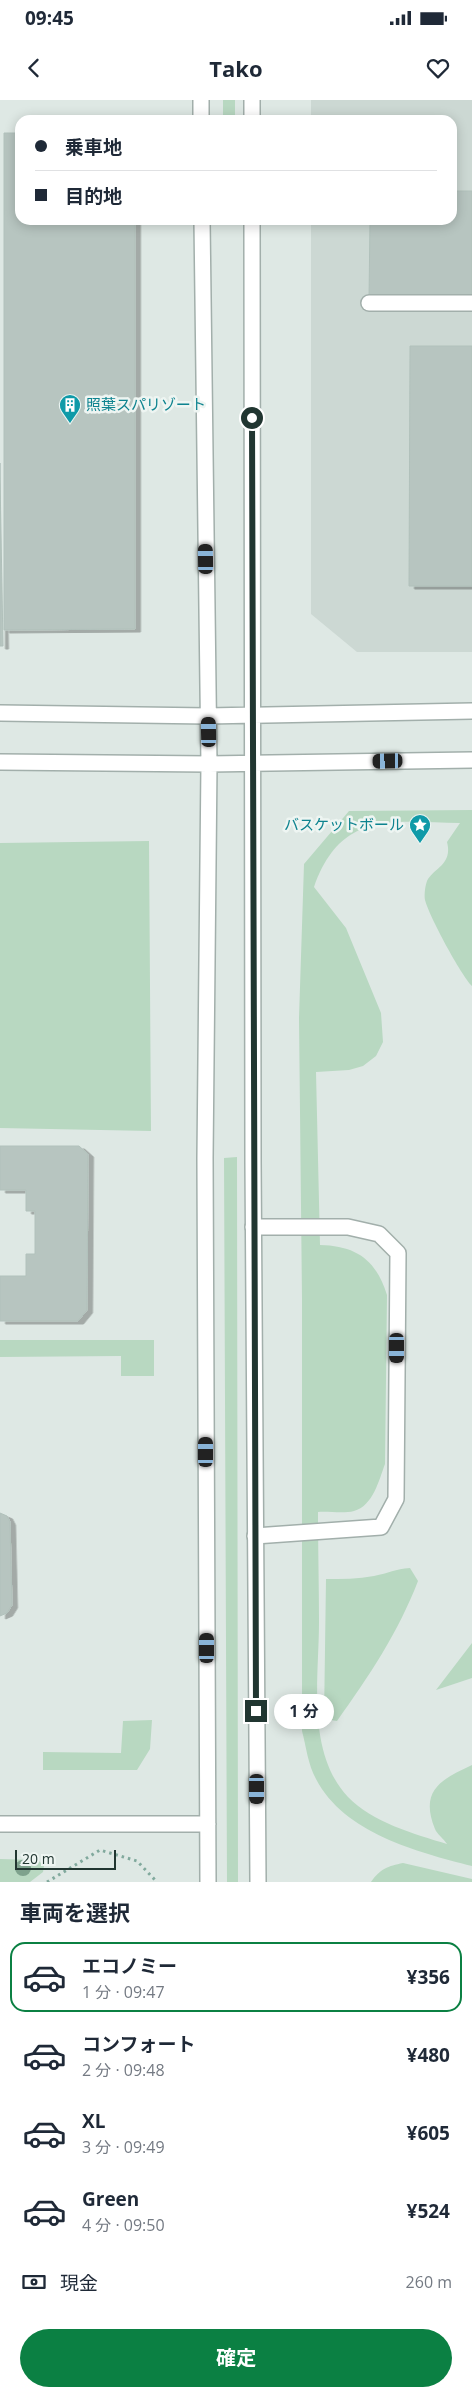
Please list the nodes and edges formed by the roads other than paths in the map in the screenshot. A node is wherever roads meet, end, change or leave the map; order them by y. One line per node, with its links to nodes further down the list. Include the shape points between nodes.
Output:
1 (201, 100): 3 (street)
2 (252, 100): 4 (street)
3 (201, 115)
4 (252, 115)
5 (202, 225): 12 (street)
6 (252, 225): 11 (street)
7 (472, 303): 8 (street)
8 (369, 304)
9 (472, 711): 11 (street)
10 (0, 714): 12 (street)
11 (252, 715): 12 (street); 16 (street)
12 (208, 716): 15 (street)
13 (472, 760): 16 (street)
14 (0, 762): 15 (street)
15 (209, 764): 16 (street); 20 (street, via 205,1148)
16 (253, 764): 17 (street)
17 (254, 1227): 18 (street); 18 (street, via 348,1227 379,1234 398,1252 396,1499 381,1527)
18 (256, 1536): 22 (street)
19 (0, 1824): 20 (street)
20 (208, 1824): 21 (street)
21 (208, 1882)
22 (258, 1882)

